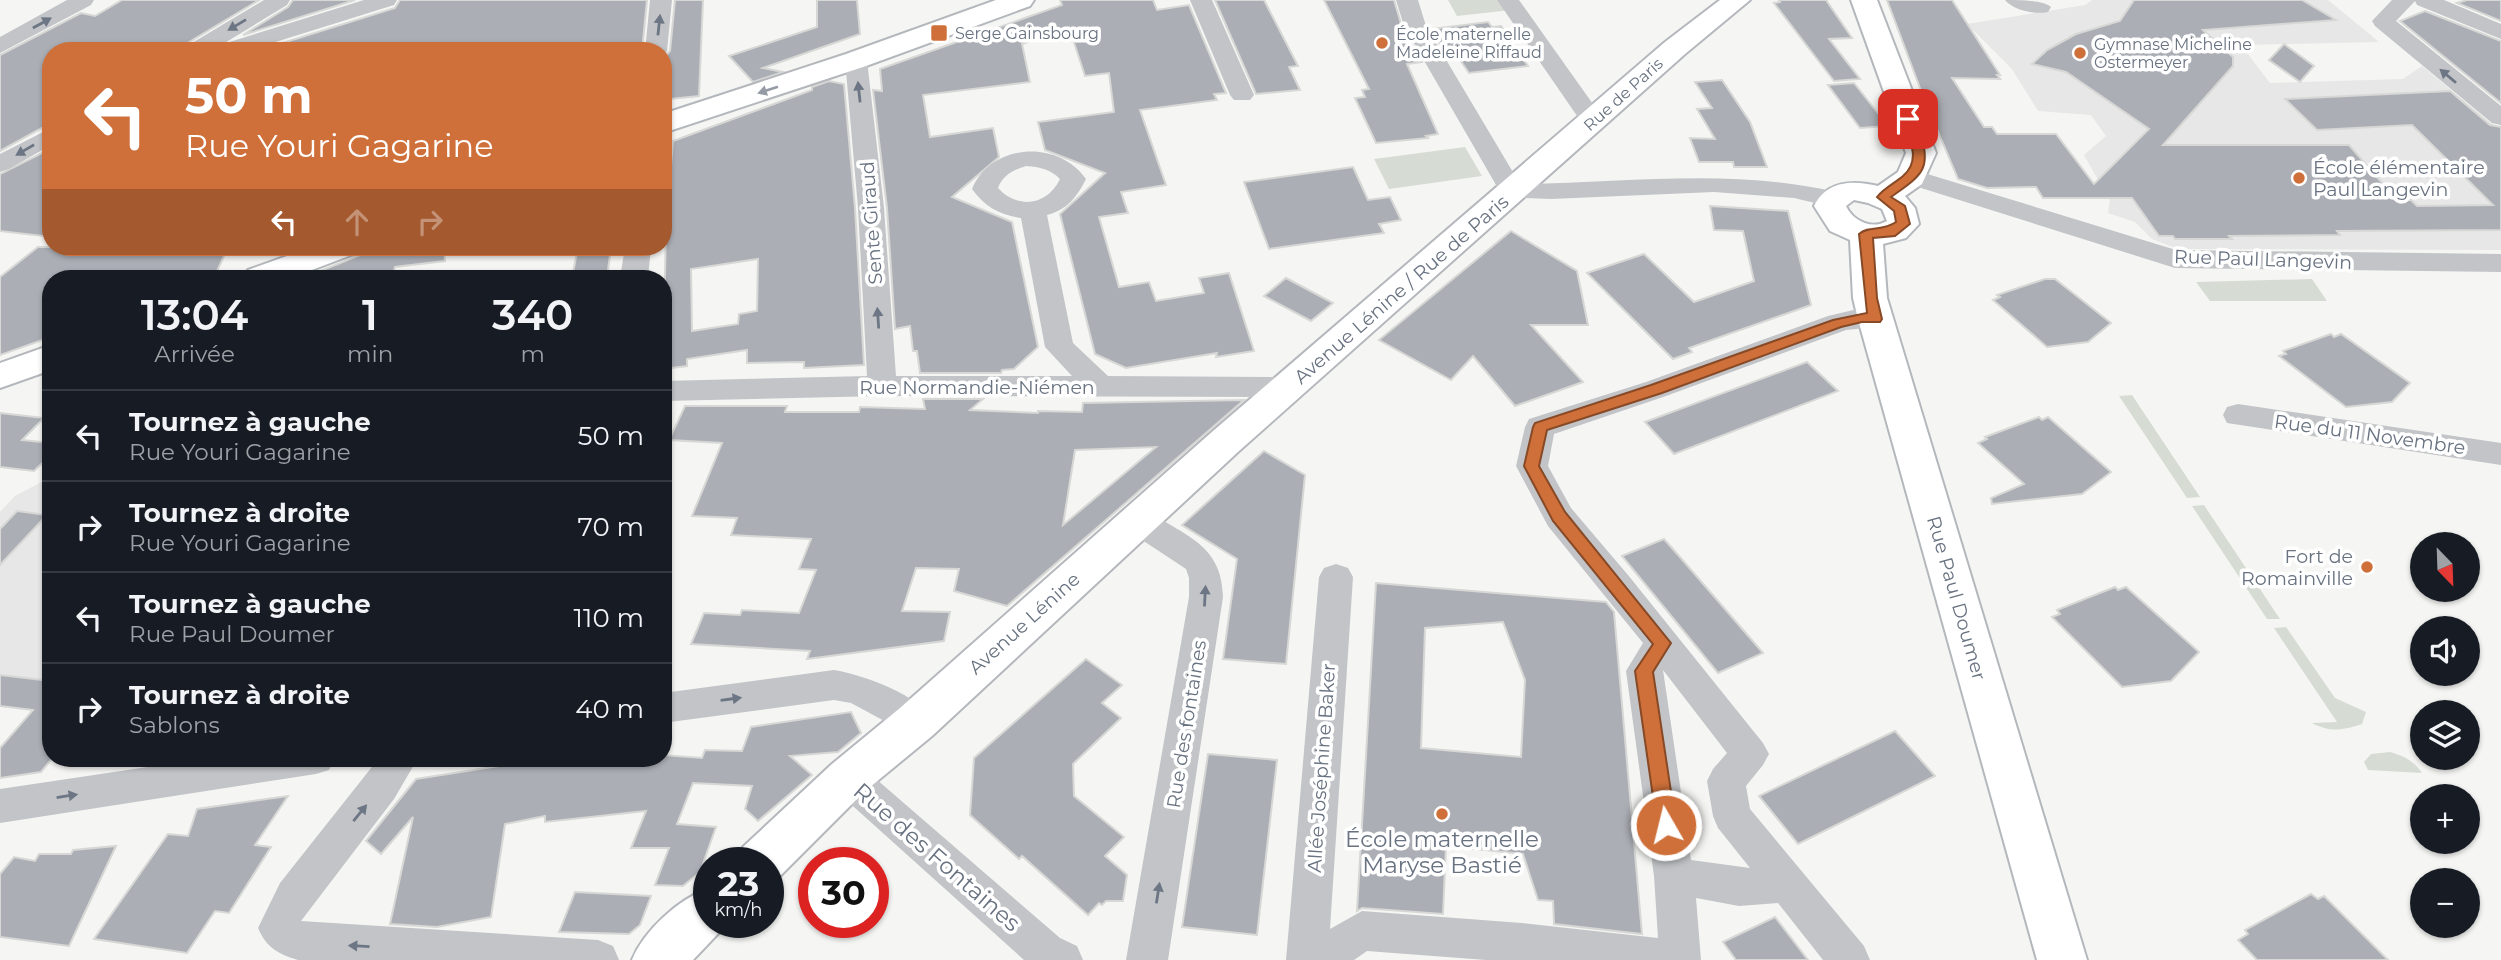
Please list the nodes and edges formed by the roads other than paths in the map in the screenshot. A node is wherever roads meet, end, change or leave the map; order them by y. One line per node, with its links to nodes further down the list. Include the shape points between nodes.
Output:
1 (83, 0): 19 (street, one-way to 1)
2 (279, 0): 16 (street, one-way to 16)
3 (386, 0): 17 (street)
4 (662, 0): 18 (street, one-way to 4)
5 (1021, 0): 20 (street)
6 (1201, 0): 21 (street)
7 (1407, 0): 28 (street, via 1415,26)
8 (1508, 0): 24 (street)
9 (1737, 0): 24 (street, Rue de Paris)
10 (1864, 0): 27 (street, via 1921,153)
11 (2016, 0): 14 (street)
12 (2405, 0): 22 (street, one-way to 12, via 2383,21)
13 (2425, 0): 15 (street)
14 (2040, 7)
15 (2501, 32)
16 (210, 42)
17 (252, 42)
18 (657, 42)
19 (0, 46)
20 (856, 60): 23 (street, one-way to 23); 40 (street, Sente Giraud, one-way to 20)
21 (1242, 95)
22 (2501, 118)
23 (672, 121)
24 (1593, 121): 28 (street, Rue de Paris)
25 (42, 140): 26 (street, one-way to 26)
26 (0, 164)
27 (1911, 177): 29 (street); 34 (street, Rue Paul Langevin, via 2175,259)
28 (1512, 192): 30 (street, via 1713,185 1803,190); 43 (street, Avenue Lénine / Rue de Paris)
29 (1883, 197): 30 (street, via 1854,191); 32 (street, via 1900,209 1903,224 1890,233)
30 (1832, 199): 32 (street, via 1837,221)
31 (1033, 210): 37 (street)
32 (1866, 234): 36 (street, Rue Paul Doumer)
33 (318, 256): 35 (street)
34 (2501, 262)
35 (281, 270)
36 (1875, 319): 49 (street, via 1838,323 1540,427 1532,466 1559,517); 68 (street, Rue Paul Doumer)
37 (1059, 347): 41 (street); 42 (street)
38 (42, 360): 39 (street)
39 (0, 376)
40 (882, 386): 41 (street, Rue Normandie-Niémen); 44 (street, Rue Normandie-Niémen)
41 (1015, 387): 42 (street, Rue Normandie-Niémen)
42 (1101, 387): 43 (street, Rue Normandie-Niémen)
43 (1290, 387): 47 (street, Avenue Lénine)
44 (672, 391)
45 (2238, 415): 46 (street, Rue du 11 Novembre)
46 (2501, 454)
47 (1138, 521): 51 (street, Avenue Lénine); 63 (street, Rue des fontaines, one-way to 47, via 1206,578 1199,561)
48 (1336, 577): 64 (street, Allée Joséphine Baker)
49 (1662, 643): 57 (street, via 1644,671); 58 (street, via 1750,754 1726,780 1732,816)
50 (672, 707): 51 (street, one-way to 51, via 834,685 858,689)
51 (916, 722): 54 (street, Avenue Lénine)
52 (257, 767): 55 (street, one-way to 52)
53 (393, 767): 60 (street, one-way to 53, via 307,943 282,934 278,928 282,916)
54 (848, 778): 56 (street, Avenue Lénine); 62 (street, Rue des Fontaines, via 1045,952)
55 (0, 806)
56 (777, 847)
57 (1674, 876): 58 (street, via 1739,887); 66 (street)
58 (1788, 884): 67 (street)
59 (693, 926): 61 (street)
60 (598, 960)
61 (657, 960)
62 (1062, 960)
63 (1147, 960)
64 (1307, 960)
65 (1318, 960): 66 (street, via 1362,931)
66 (1679, 960)
67 (1849, 960)
68 (2062, 960)

